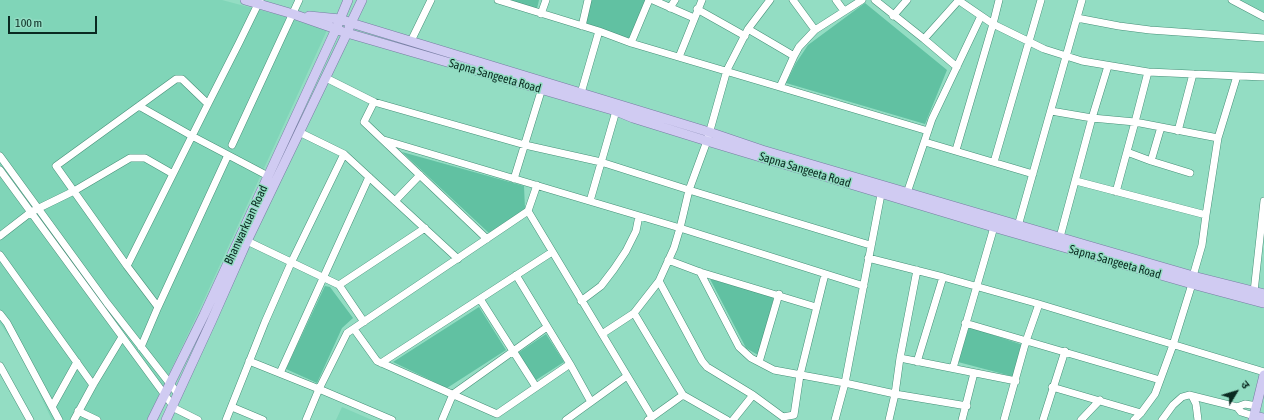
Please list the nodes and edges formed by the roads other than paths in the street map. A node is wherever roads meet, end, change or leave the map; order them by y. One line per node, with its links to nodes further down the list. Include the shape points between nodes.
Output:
1 (245, 0): 24 (main road)
2 (299, 0): 28 (street)
3 (348, 0): 35 (main road, Bhanwarkuan Road)
4 (362, 0): 36 (main road, Bhanwarkuan Road)
5 (431, 0): 46 (street)
6 (498, 0): 29 (street)
7 (546, 0): 29 (street)
8 (588, 0): 38 (street)
9 (650, 0): 48 (street)
10 (653, 0): 25 (street)
11 (675, 0): 25 (street)
12 (702, 0): 26 (street)
13 (793, 0): 40 (street)
14 (836, 0): 27 (street)
15 (862, 0): 27 (street)
16 (875, 0): 30 (street)
17 (907, 0): 30 (street)
18 (958, 0): 31 (street); 45 (street)
19 (999, 0): 37 (street)
20 (1040, 0): 47 (street)
21 (1082, 0): 34 (street)
22 (1232, 0): 32 (street)
23 (767, 1): 42 (street)
24 (259, 2): 28 (main road); 64 (street)
25 (670, 8): 33 (street)
26 (697, 9): 33 (street); 42 (street)
27 (844, 11): 40 (street)
28 (293, 14): 35 (main road, Sapna Sangeeta Road); 39 (main road, Sapna Sangeeta Road); 80 (street)
29 (542, 14): 38 (street)
30 (893, 16): 45 (street)
31 (981, 16): 37 (street); 52 (street)
32 (1264, 17)
33 (694, 18): 51 (street)
34 (1077, 18): 44 (street, via 1150,30); 50 (street)
35 (340, 19): 36 (main road, Sapna Sangeeta Road); 39 (main road, Bhanwarkuan Road)
36 (351, 23): 43 (main road, Bhanwarkuan Road); 46 (main road, Sapna Sangeeta Road)
37 (993, 24): 47 (street); 81 (street)
38 (582, 26): 41 (street)
39 (336, 29): 43 (main road, Sapna Sangeeta Road); 94 (main road, Bhanwarkuan Road)
40 (815, 30): 49 (street)
41 (599, 32): 48 (street); 62 (street)
42 (747, 32): 49 (street); 54 (street)
43 (347, 33): 59 (main road, Bhanwarkuan Road); 60 (main road, Sapna Sangeeta Road)
44 (1264, 38)
45 (924, 39): 52 (street)
46 (411, 41): 60 (main road, Sapna Sangeeta Road)
47 (1028, 42): 50 (street); 88 (street)
48 (631, 43): 51 (street)
49 (794, 56): 61 (street)
50 (1067, 56): 53 (street); 67 (street)
51 (679, 57): 54 (street)
52 (957, 66): 71 (street)
53 (1108, 66): 55 (street); 68 (street)
54 (728, 70): 61 (street); 75 (street)
55 (1148, 72): 56 (street); 69 (street)
56 (1193, 74): 57 (street); 72 (street)
57 (1237, 76): 58 (street); 76 (street)
58 (1264, 77)
59 (326, 78): 63 (street); 73 (main road, Bhanwarkuan Road)
60 (543, 86): 62 (main road, Sapna Sangeeta Road); 66 (main road, Sapna Sangeeta Road); 79 (street)
61 (780, 87): 71 (street)
62 (581, 93): 75 (main road, Sapna Sangeeta Road)
63 (374, 102): 77 (street, via 364,122); 79 (street)
64 (208, 104): 65 (street, via 182,79 176,79); 74 (street)
65 (139, 106): 74 (street); 101 (street, via 56,166)
66 (616, 111): 75 (main road, Sapna Sangeeta Road, via 633,118); 87 (street)
67 (1051, 111): 68 (street); 92 (street)
68 (1092, 118): 69 (street); 97 (street)
69 (1135, 122): 70 (street); 82 (street)
70 (1161, 127): 72 (street); 86 (street)
71 (928, 130): 78 (street)
72 (1178, 131): 76 (street)
73 (299, 132): 83 (street); 118 (main road, Bhanwarkuan Road)
74 (192, 136): 84 (street); 91 (street)
75 (708, 137): 99 (main road, Sapna Sangeeta Road, via 762,150); 100 (street)
76 (1218, 138): 109 (street)
77 (384, 140): 93 (street); 96 (street)
78 (925, 142): 81 (street); 103 (street)
79 (525, 145): 87 (street); 96 (street)
80 (232, 146)
81 (956, 150): 88 (street)
82 (1127, 152): 86 (street); 102 (street)
83 (344, 154): 95 (street); 125 (street)
84 (228, 155): 94 (street); 144 (street)
85 (0, 156): 107 (street)
86 (1151, 160): 90 (street)
87 (601, 162): 100 (street); 106 (street)
88 (994, 162): 92 (street)
89 (0, 170): 107 (street)
90 (1190, 173)
91 (173, 174): 101 (street, via 145,158 130,158); 126 (street)
92 (1033, 174): 111 (street)
93 (420, 175): 104 (street); 117 (street)
94 (268, 176): 177 (main road, Bhanwarkuan Road)
95 (369, 177): 104 (street); 132 (street)
96 (514, 179): 98 (street)
97 (1076, 181): 102 (street); 116 (street)
98 (537, 186): 106 (street); 108 (street)
99 (882, 189): 103 (main road, Sapna Sangeeta Road); 112 (main road, Sapna Sangeeta Road); 119 (street)
100 (688, 190): 114 (street); 119 (street)
101 (74, 191): 107 (street); 126 (street)
102 (1116, 192): 109 (street)
103 (907, 193): 111 (main road, Sapna Sangeeta Road)
104 (395, 201): 113 (street)
105 (1264, 201): 138 (street)
106 (590, 202): 110 (street)
107 (35, 211): 115 (street); 153 (street); 156 (street)
108 (528, 212): 117 (street); 120 (street)
109 (1206, 215): 133 (street, via 1202,246)
110 (639, 216): 114 (street); 142 (street, via 636,231 626,252 602,286)
111 (1018, 226): 116 (main road, Sapna Sangeeta Road)
112 (994, 227): 133 (main road, Sapna Sangeeta Road); 137 (street)
113 (425, 228): 123 (street); 135 (street)
114 (680, 228): 124 (street); 129 (street)
115 (0, 236)
116 (1060, 238): 133 (main road, Sapna Sangeeta Road)
117 (487, 239): 123 (street)
118 (247, 241): 125 (street); 181 (main road, Bhanwarkuan Road)
119 (870, 245): 122 (street)
120 (552, 252): 130 (street); 142 (street)
121 (0, 255): 161 (street)
122 (868, 258): 127 (street); 136 (street)
123 (458, 259): 148 (street)
124 (668, 260): 128 (street); 134 (street)
125 (291, 262): 132 (street); 160 (street)
126 (127, 266): 144 (street)
127 (917, 270): 131 (street); 159 (street)
128 (700, 272): 139 (street); 162 (street, via 739,347)
129 (825, 274): 136 (street); 145 (street)
130 (516, 275): 140 (street); 150 (street)
131 (943, 277): 137 (street); 163 (street)
132 (323, 278): 135 (street); 168 (street)
133 (1192, 280): 138 (main road, Sapna Sangeeta Road); 141 (main road, Sapna Sangeeta Road); 155 (street)
134 (659, 281): 146 (street); 186 (street, via 702,361 707,367)
135 (339, 285): 148 (street)
136 (864, 286): 175 (street)
137 (976, 287): 143 (street); 149 (street)
138 (1254, 292): 141 (main road, Sapna Sangeeta Road)
139 (779, 294): 145 (street); 162 (street)
140 (480, 299): 157 (street); 164 (street)
141 (1264, 299)
142 (581, 301): 152 (street)
143 (1039, 304): 154 (street); 155 (street)
144 (158, 307): 156 (street)
145 (816, 307): 171 (street)
146 (634, 313): 152 (street); 185 (street)
147 (0, 314): 192 (street)
148 (364, 322): 151 (street)
149 (965, 323): 154 (street); 167 (street)
150 (548, 327): 157 (street); 165 (street)
151 (354, 328): 164 (street); 180 (street, via 347,333)
152 (602, 334): 172 (street)
153 (122, 337): 176 (street); 184 (street)
154 (1026, 341): 158 (street); 173 (street)
155 (1173, 345): 170 (street); 174 (street)
156 (141, 347): 177 (street)
157 (514, 351): 178 (street); 182 (street)
158 (1064, 351): 174 (street); 179 (street)
159 (900, 358): 163 (street); 183 (street)
160 (249, 361): 168 (street); 193 (street)
161 (77, 362): 176 (street); 192 (street)
162 (759, 362): 171 (street, via 774,370)
163 (917, 362): 167 (street)
164 (381, 363): 182 (street)
165 (570, 364): 178 (street); 189 (street)
166 (0, 366): 201 (street)
167 (953, 368): 169 (street)
168 (280, 373): 180 (street)
169 (974, 373): 173 (street); 191 (street)
170 (1264, 374): 195 (main road)
171 (800, 375): 175 (street); 186 (street, via 794,415 783,417)
172 (627, 376): 189 (street); 200 (street)
173 (1016, 380): 219 (street)
174 (1160, 380): 197 (street, via 1155,394)
175 (845, 382): 183 (street); 216 (street)
176 (93, 385): 196 (street)
177 (170, 385): 181 (street); 184 (main road, Bhanwarkuan Road)
178 (536, 387): 182 (street, via 497,414)
179 (1052, 387): 188 (street); 220 (street)
180 (319, 389): 210 (street); 211 (street)
181 (178, 394): 190 (main road, Bhanwarkuan Road)
182 (453, 394): 212 (street)
183 (895, 394): 191 (street); 217 (street)
184 (164, 395): 190 (street); 205 (main road, Bhanwarkuan Road)
185 (683, 395): 200 (street); 214 (street)
186 (753, 395): 215 (street)
187 (1192, 396): 194 (street); 223 (street, via 1182,397); 224 (street)
188 (1100, 400): 197 (street); 221 (street)
189 (591, 402): 213 (street)
190 (172, 406): 206 (main road, Bhanwarkuan Road); 207 (street)
191 (967, 406): 218 (street)
192 (52, 407): 202 (street)
193 (232, 407): 208 (street); 209 (street)
194 (1237, 407): 195 (street, via 1245,404); 198 (street)
195 (1260, 407): 198 (main road)
196 (78, 411): 203 (street); 204 (street)
197 (1141, 413): 222 (street)
198 (1253, 418): 199 (main road)
199 (1264, 418)
200 (650, 419)
201 (30, 420)
202 (59, 420)
203 (74, 420)
204 (97, 420)
205 (152, 420)
206 (166, 420)
207 (198, 420)
208 (226, 420)
209 (263, 420)
210 (306, 420)
211 (392, 420)
212 (442, 420)
213 (566, 420)
214 (727, 420)
215 (733, 420)
216 (834, 420)
217 (889, 420)
218 (962, 420)
219 (1004, 420)
220 (1043, 420)
221 (1081, 420)
222 (1134, 420)
223 (1162, 420)
224 (1198, 420)

